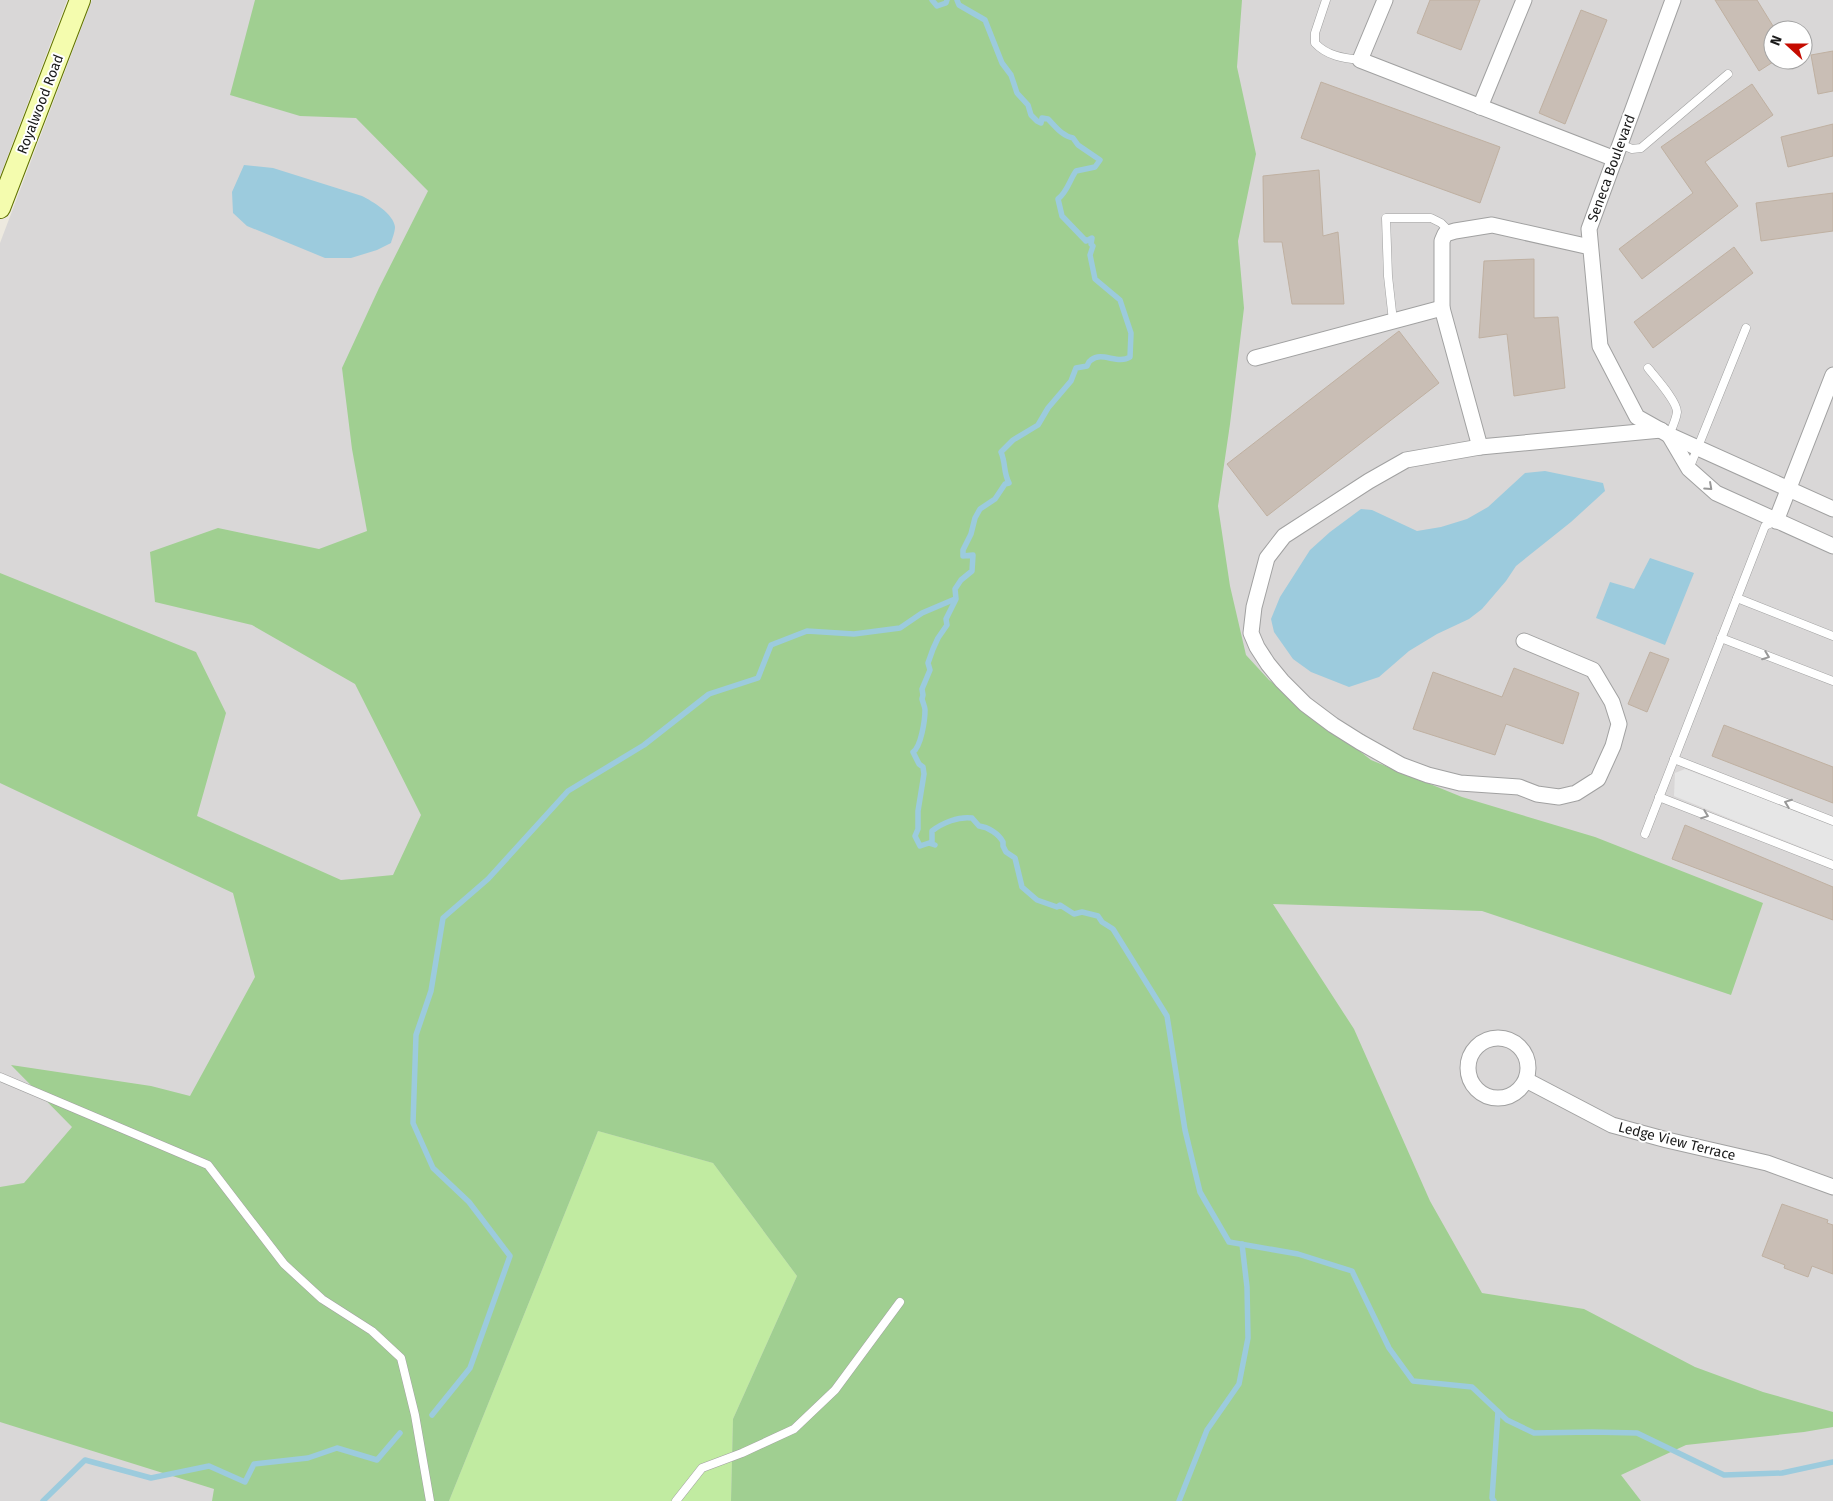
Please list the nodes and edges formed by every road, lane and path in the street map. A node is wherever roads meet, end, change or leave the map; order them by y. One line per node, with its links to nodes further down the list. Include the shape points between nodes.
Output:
1 (80, 0): 11 (street, Royalwood Road)
2 (1326, 0): 6 (lane, via 1315,43 1330,54)
3 (1385, 0): 6 (street)
4 (1524, 0): 8 (street)
5 (1673, 0): 9 (street, Seneca Boulevard)
6 (1360, 60): 8 (street)
7 (1728, 74): 9 (lane, via 1641,148 1632,149)
8 (1480, 107): 10 (street)
9 (1620, 144): 10 (street, Seneca Boulevard)
10 (1615, 159): 13 (street, Seneca Boulevard, via 1589,229)
11 (0, 208)
12 (1450, 232): 13 (street, via 1492,225); 14 (street, via 1444,234 1442,241); 15 (lane, via 1431,218 1386,218)
13 (1590, 246): 20 (street, Seneca Boulevard, via 1600,346 1637,417)
14 (1442, 308): 15 (street); 21 (street)
15 (1393, 321): 17 (street)
16 (1746, 328): 22 (lane)
17 (1255, 358)
18 (1648, 368): 20 (lane, via 1677,410 1676,420)
19 (1833, 374): 24 (street)
20 (1665, 433): 21 (street); 22 (street, Seneca Boulevard); 23 (street)
21 (1480, 447): 31 (street, via 1406,460 1284,536 1267,558 1254,606 1251,632 1268,664 1306,704 1332,725 1401,765 1460,783 1519,787 1559,797 1576,793 1598,780 1613,746 1619,724 1612,702 1592,670)
22 (1697, 448): 23 (lane); 24 (street, Seneca Boulevard)
23 (1689, 469): 26 (street, one-way to 26, via 1716,493)
24 (1789, 489): 25 (street, Seneca Boulevard); 26 (street)
25 (1833, 509)
26 (1776, 521): 27 (street); 28 (lane, via 1765,526)
27 (1833, 546)
28 (1737, 598): 29 (lane); 30 (lane)
29 (1833, 636)
30 (1721, 638): 32 (lane, one-way to 32); 33 (lane)
31 (1524, 642)
32 (1833, 681)
33 (1674, 759): 34 (lane); 35 (lane, one-way to 33)
34 (1659, 797): 36 (lane); 37 (lane, one-way to 37)
35 (1833, 821)
36 (1645, 834)
37 (1833, 865)
38 (0, 1077): 42 (lane, via 208,1166 284,1264 322,1299 372,1331 401,1358)
39 (1526, 1080): 40 (street, Ledge View Terrace, via 1612,1125 1767,1163)
40 (1833, 1188)
41 (900, 1302): 43 (lane, via 835,1390 794,1429 702,1468)
42 (430, 1501)
43 (676, 1501)

